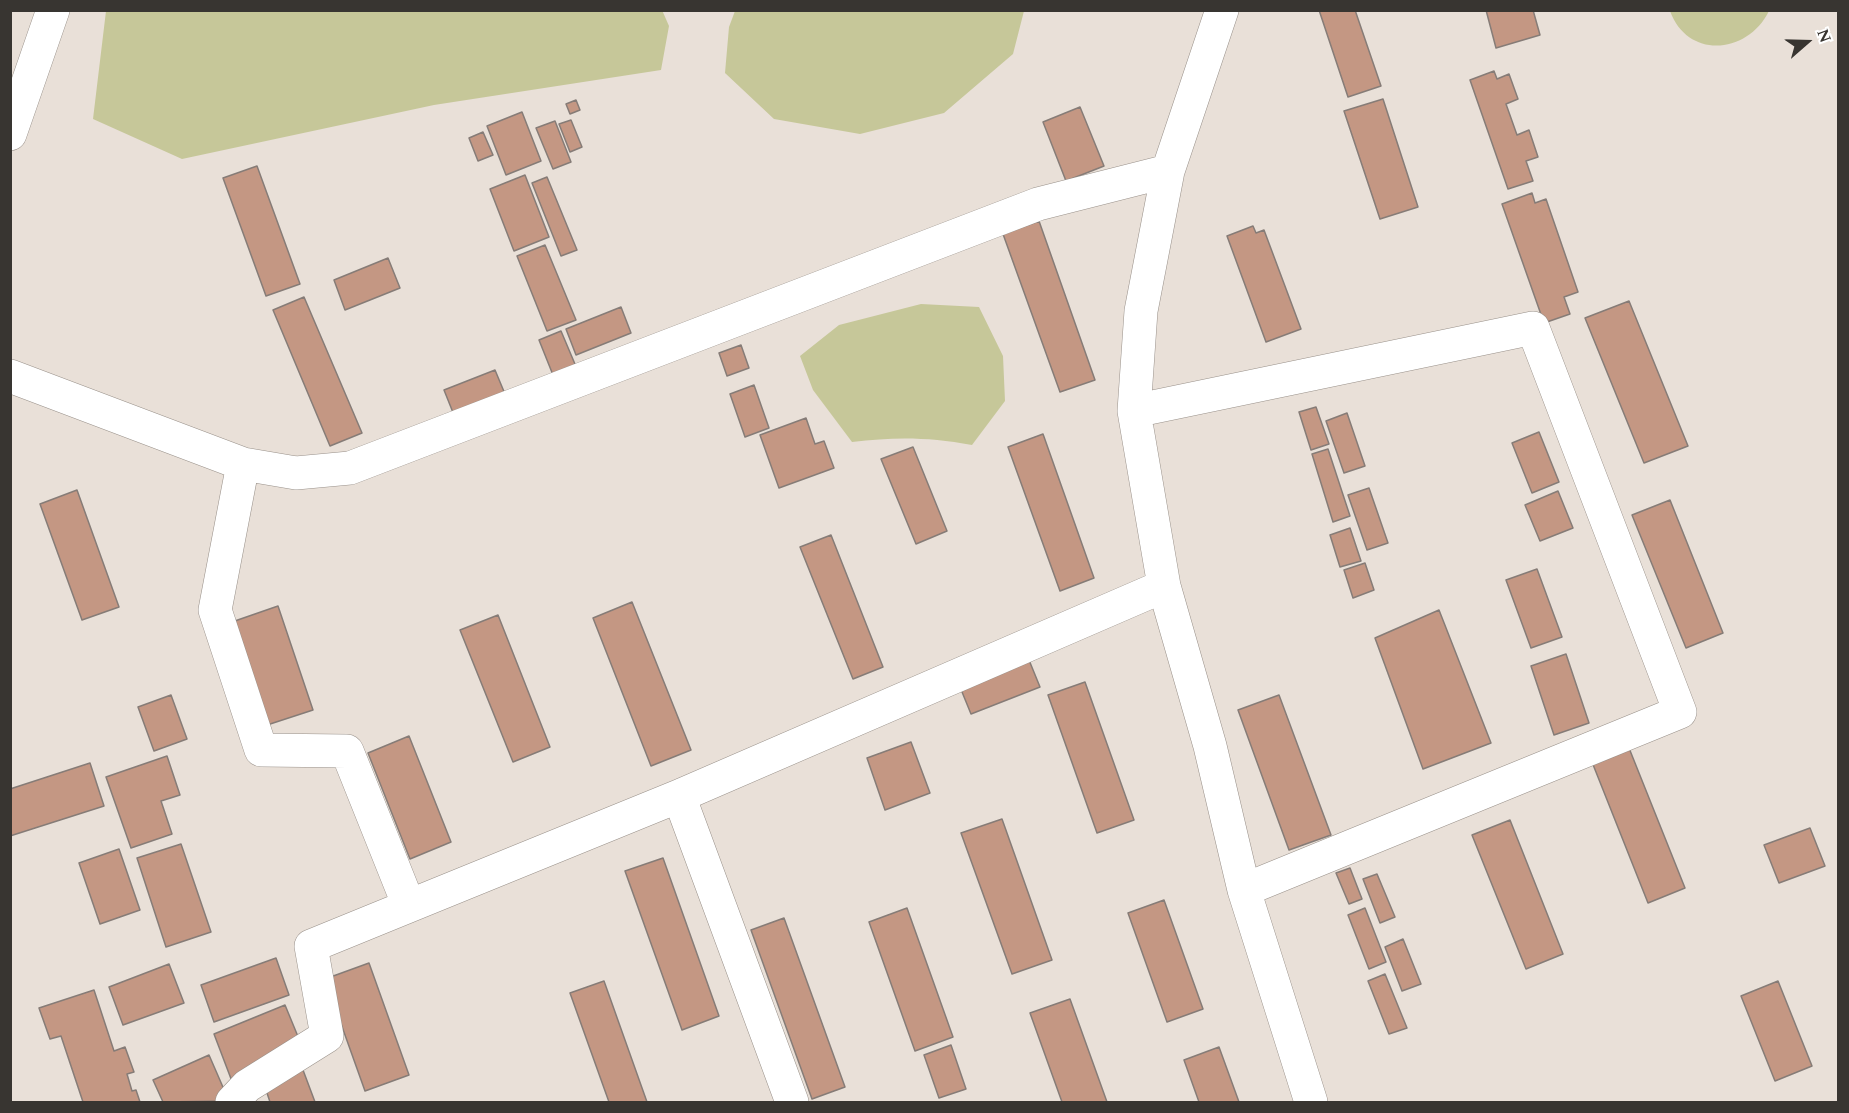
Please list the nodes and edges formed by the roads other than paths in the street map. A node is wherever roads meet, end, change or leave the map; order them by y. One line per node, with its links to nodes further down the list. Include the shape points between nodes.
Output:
1 (53, 10): 3 (street)
2 (1222, 10): 4 (street)
3 (10, 134)
4 (1168, 171): 6 (street, via 1141,311); 7 (street, via 1038,204 350,468 296,473)
5 (10, 376): 7 (street)
6 (1134, 411): 8 (street); 10 (street, via 1533,328 1680,712)
7 (243, 464): 11 (street, via 215,610 261,750 347,751)
8 (1164, 586): 9 (street); 10 (street, via 1210,746)
9 (679, 796): 11 (street); 13 (street)
10 (1244, 890): 14 (street)
11 (409, 906): 12 (street, via 311,946 327,1036 247,1086)
12 (232, 1102)
13 (792, 1102)
14 (1311, 1102)

